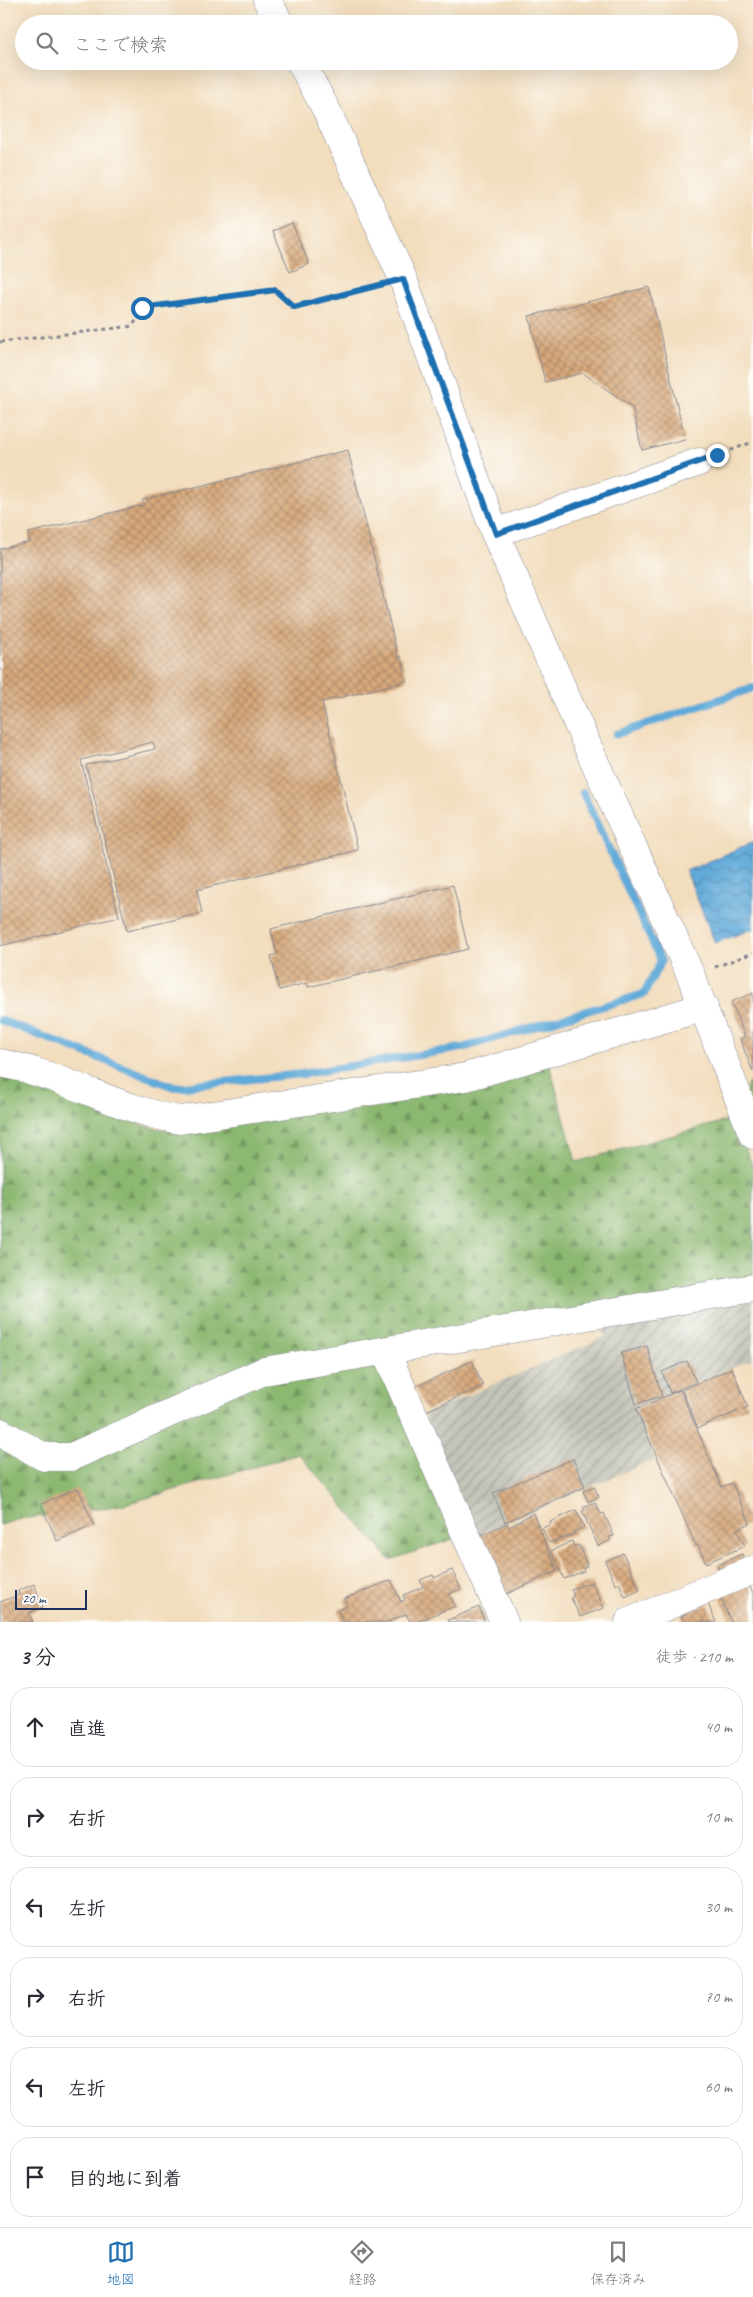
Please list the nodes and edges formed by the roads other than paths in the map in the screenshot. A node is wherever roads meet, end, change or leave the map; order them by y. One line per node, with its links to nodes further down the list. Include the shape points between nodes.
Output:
1 (267, 0): 2 (street)
2 (275, 15)
3 (305, 70): 5 (street, via 327,111 403,279)
4 (699, 462): 5 (street)
5 (496, 534): 6 (street)
6 (704, 1007): 7 (street, via 466,1077 180,1120 154,1116 30,1068); 8 (street)
7 (0, 1063)
8 (753, 1135)
9 (753, 1288): 10 (street)
10 (386, 1352): 11 (street, via 264,1371 71,1458 44,1457); 13 (street)
11 (0, 1432)
12 (753, 1570): 14 (street)
13 (504, 1622)
14 (629, 1622)

